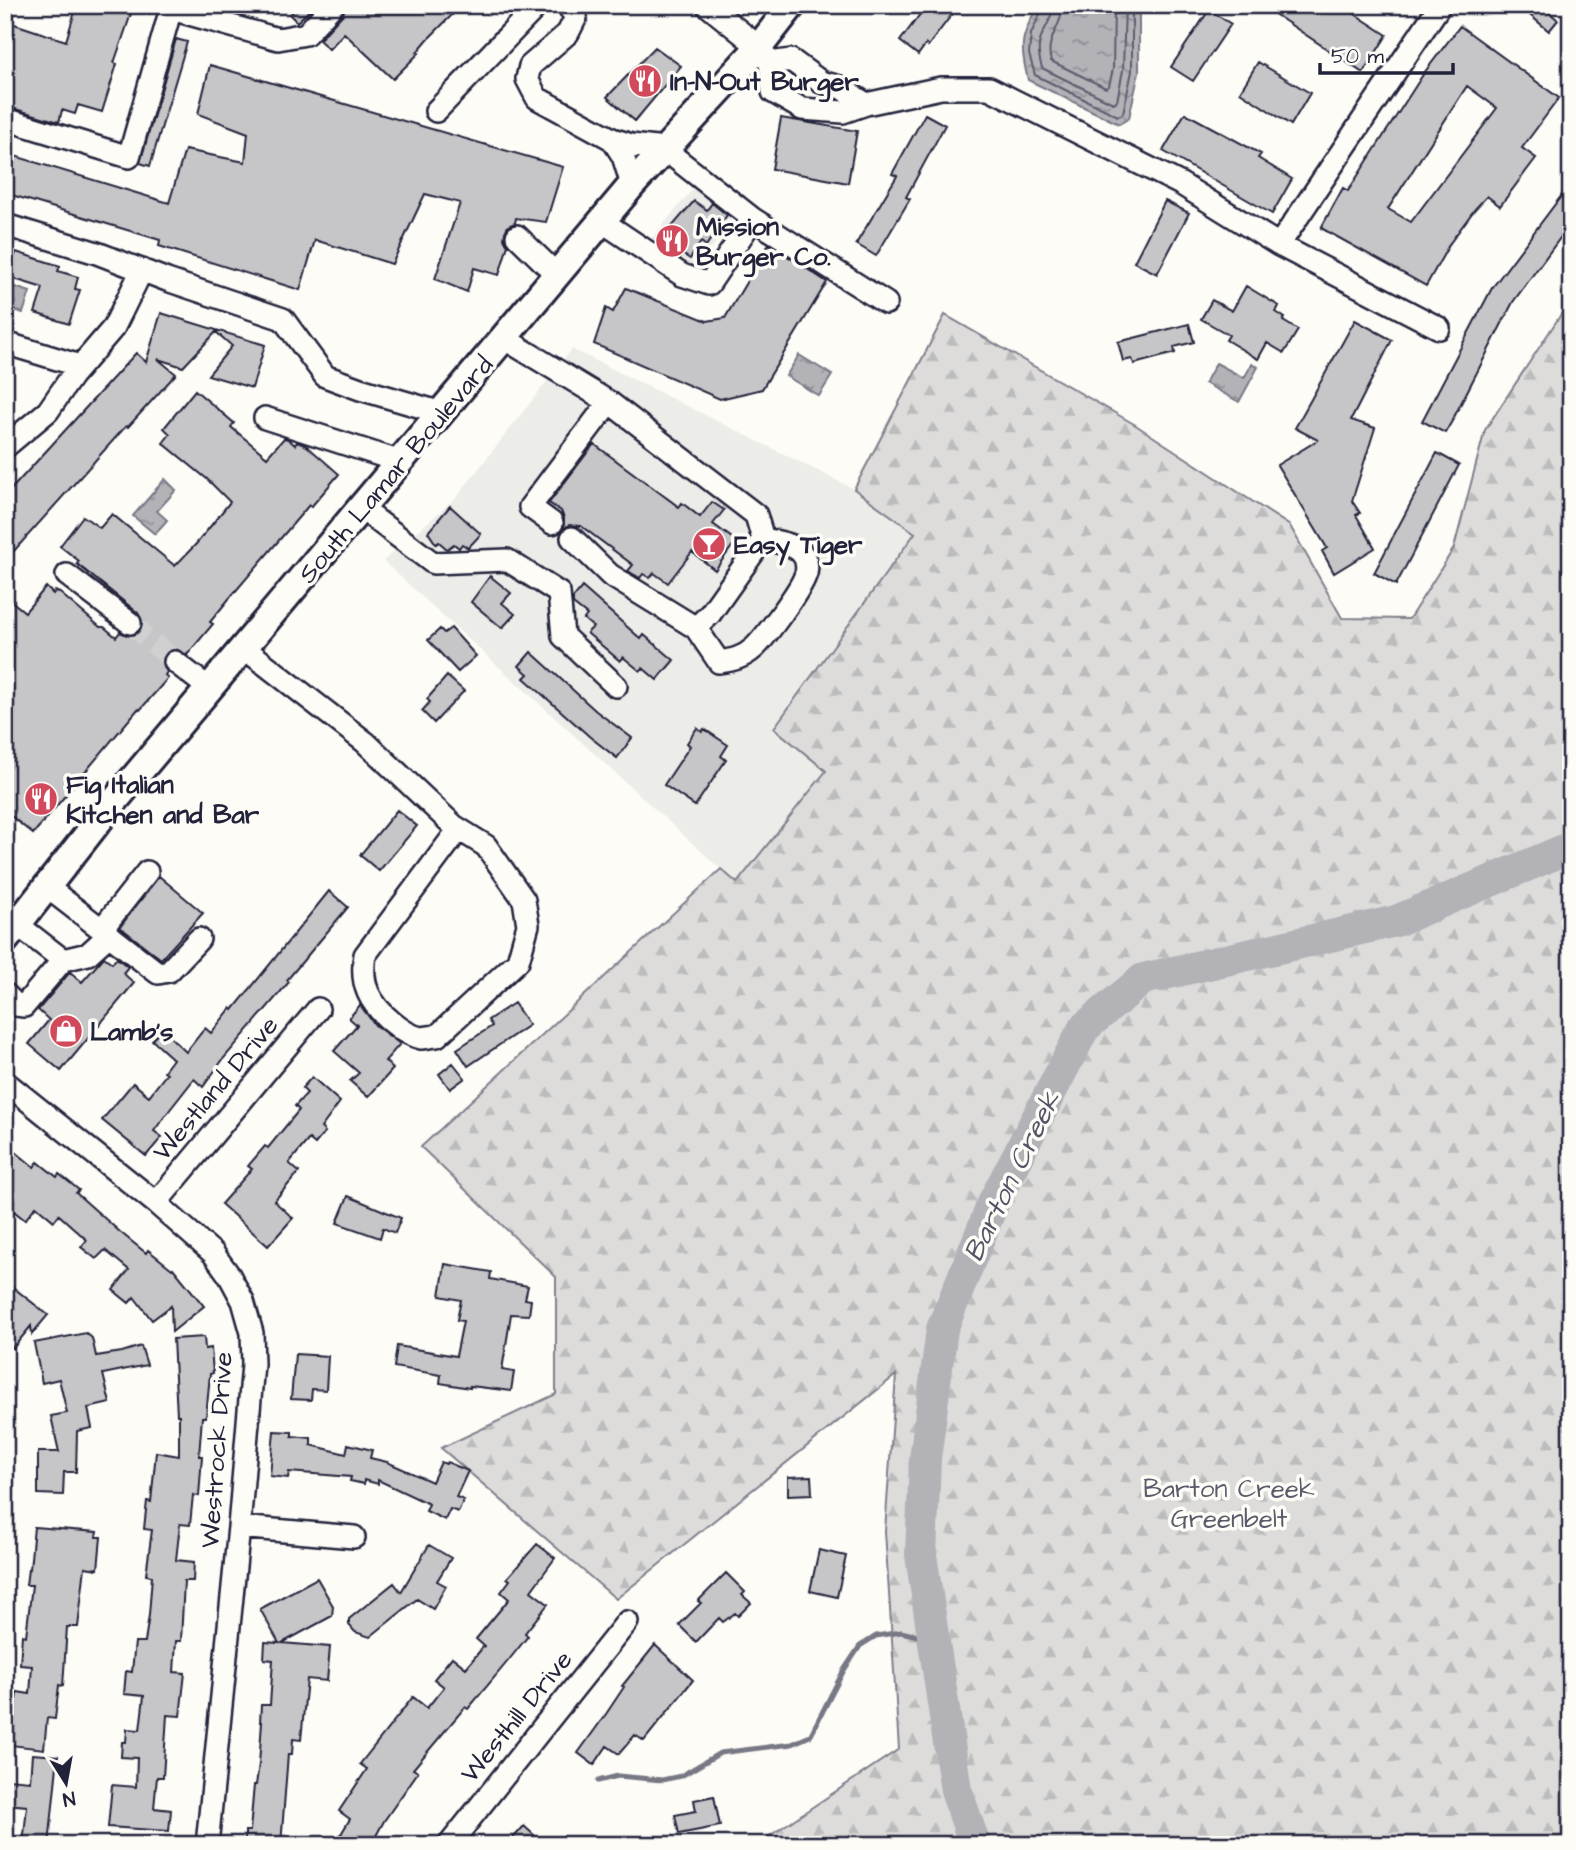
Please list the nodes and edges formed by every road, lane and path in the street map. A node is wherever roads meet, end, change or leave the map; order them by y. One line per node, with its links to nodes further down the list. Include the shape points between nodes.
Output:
1 (334, 5): 7 (street, via 306,34 278,39)
2 (537, 5): 10 (street)
3 (567, 5): 12 (street, via 576,17 568,33 530,66 527,79 537,98)
4 (707, 5): 8 (street)
5 (792, 5): 8 (main road, South Lamar Boulevard)
6 (1440, 5): 19 (street)
7 (172, 7): 11 (street, via 128,157)
8 (764, 55): 9 (street, via 791,60 821,82 840,87); 9 (street, via 774,92 802,109 843,112); 13 (main road, South Lamar Boulevard)
9 (866, 104): 19 (street, via 941,88 989,88 1181,184)
10 (436, 111)
11 (5, 119)
12 (612, 139): 13 (street); 14 (street)
13 (664, 149): 14 (main road, South Lamar Boulevard); 15 (street)
14 (632, 186): 16 (main road, South Lamar Boulevard)
15 (752, 219): 16 (street, via 709,284 682,275); 22 (street)
16 (603, 222): 21 (main road, South Lamar Boulevard)
17 (5, 225): 20 (street)
18 (517, 236): 21 (street)
19 (1279, 245): 23 (street)
20 (142, 270): 26 (street, via 114,327); 28 (street, via 283,319 325,376)
21 (558, 276): 24 (main road, South Lamar Boulevard)
22 (886, 303)
23 (1438, 328)
24 (505, 339): 27 (street); 28 (main road, South Lamar Boulevard)
25 (5, 343): 26 (street)
26 (80, 366): 30 (street, via 48,411)
27 (609, 402): 33 (street, via 530,507); 35 (street, via 756,515)
28 (442, 413): 31 (main road, South Lamar Boulevard)
29 (265, 418): 31 (street)
30 (5, 447)
31 (401, 462): 32 (main road, South Lamar Boulevard)
32 (362, 509): 39 (main road, South Lamar Boulevard); 41 (street, via 433,563 507,561 559,593 563,636)
33 (552, 523)
34 (572, 538): 38 (street, via 610,575)
35 (763, 539): 38 (street); 38 (street, via 794,546 804,555 807,568 805,578 755,648 738,659 719,662)
36 (67, 575): 37 (street)
37 (130, 623)
38 (696, 628)
39 (244, 648): 42 (main road, South Lamar Boulevard); 43 (street, via 365,741)
40 (176, 662): 42 (street)
41 (616, 686)
42 (210, 689): 45 (main road, South Lamar Boulevard)
43 (459, 829): 43 (street, via 486,846 524,900 528,925 517,961 437,1035 420,1038 400,1028 370,999 363,980 365,955)
44 (147, 872): 47 (street)
45 (47, 887): 46 (main road, South Lamar Boulevard); 47 (street)
46 (11, 932): 49 (street)
47 (106, 932): 48 (street, via 158,973 169,971); 49 (street, via 88,954)
48 (199, 939)
49 (62, 960): 50 (street, via 24,1006)
50 (5, 994)
51 (318, 1009): 53 (street, Westland Drive)
52 (5, 1082): 53 (street, Westrock Drive)
53 (156, 1203): 54 (street, Westrock Drive, via 213,1253 243,1301 252,1333)
54 (239, 1527): 55 (street); 57 (street, Westrock Drive)
55 (354, 1537)
56 (627, 1622): 58 (street, Westhill Drive)
57 (207, 1845)
58 (449, 1845)

